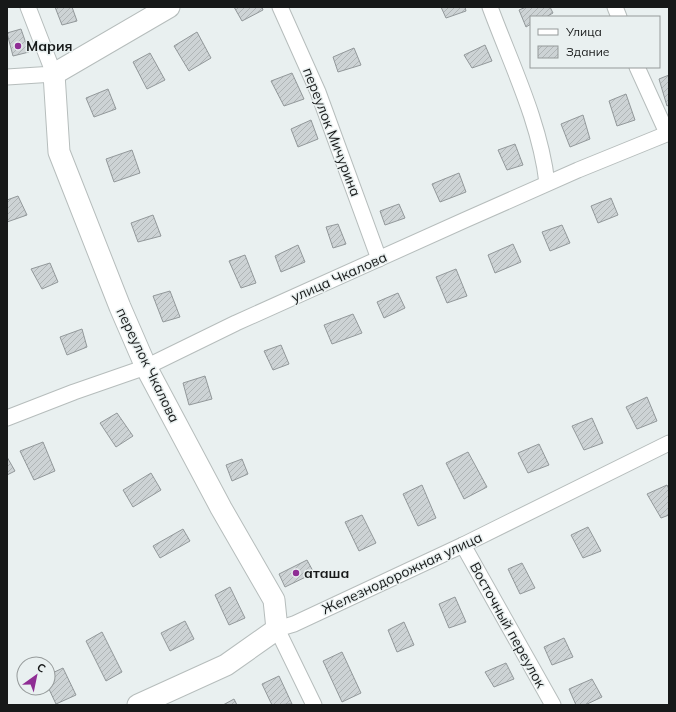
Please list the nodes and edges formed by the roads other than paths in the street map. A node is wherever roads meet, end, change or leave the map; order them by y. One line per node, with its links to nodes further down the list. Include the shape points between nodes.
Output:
1 (28, 7): 6 (street, переулок Чкалова)
2 (169, 7): 6 (street)
3 (280, 7): 10 (street, переулок Мичурина, via 318,92)
4 (490, 7): 9 (street, via 528,108 544,160)
5 (637, 68): 8 (street)
6 (54, 74): 7 (street); 11 (street, переулок Чкалова, via 59,152)
7 (7, 77)
8 (668, 133): 9 (street, улица Чкалова)
9 (547, 183): 10 (street, улица Чкалова)
10 (379, 259): 11 (street, улица Чкалова)
11 (146, 367): 12 (street, улица Чкалова); 15 (street, переулок Чкалова, via 221,508 274,600)
12 (7, 418)
13 (669, 443): 14 (street, Железнодорожная улица)
14 (463, 545): 15 (street, Железнодорожная улица, via 294,624); 18 (street, Восточный переулок)
15 (277, 629): 16 (street, Железнодорожная улица, via 226,665); 17 (street, переулок Чкалова)
16 (138, 705)
17 (314, 705)
18 (553, 705)

